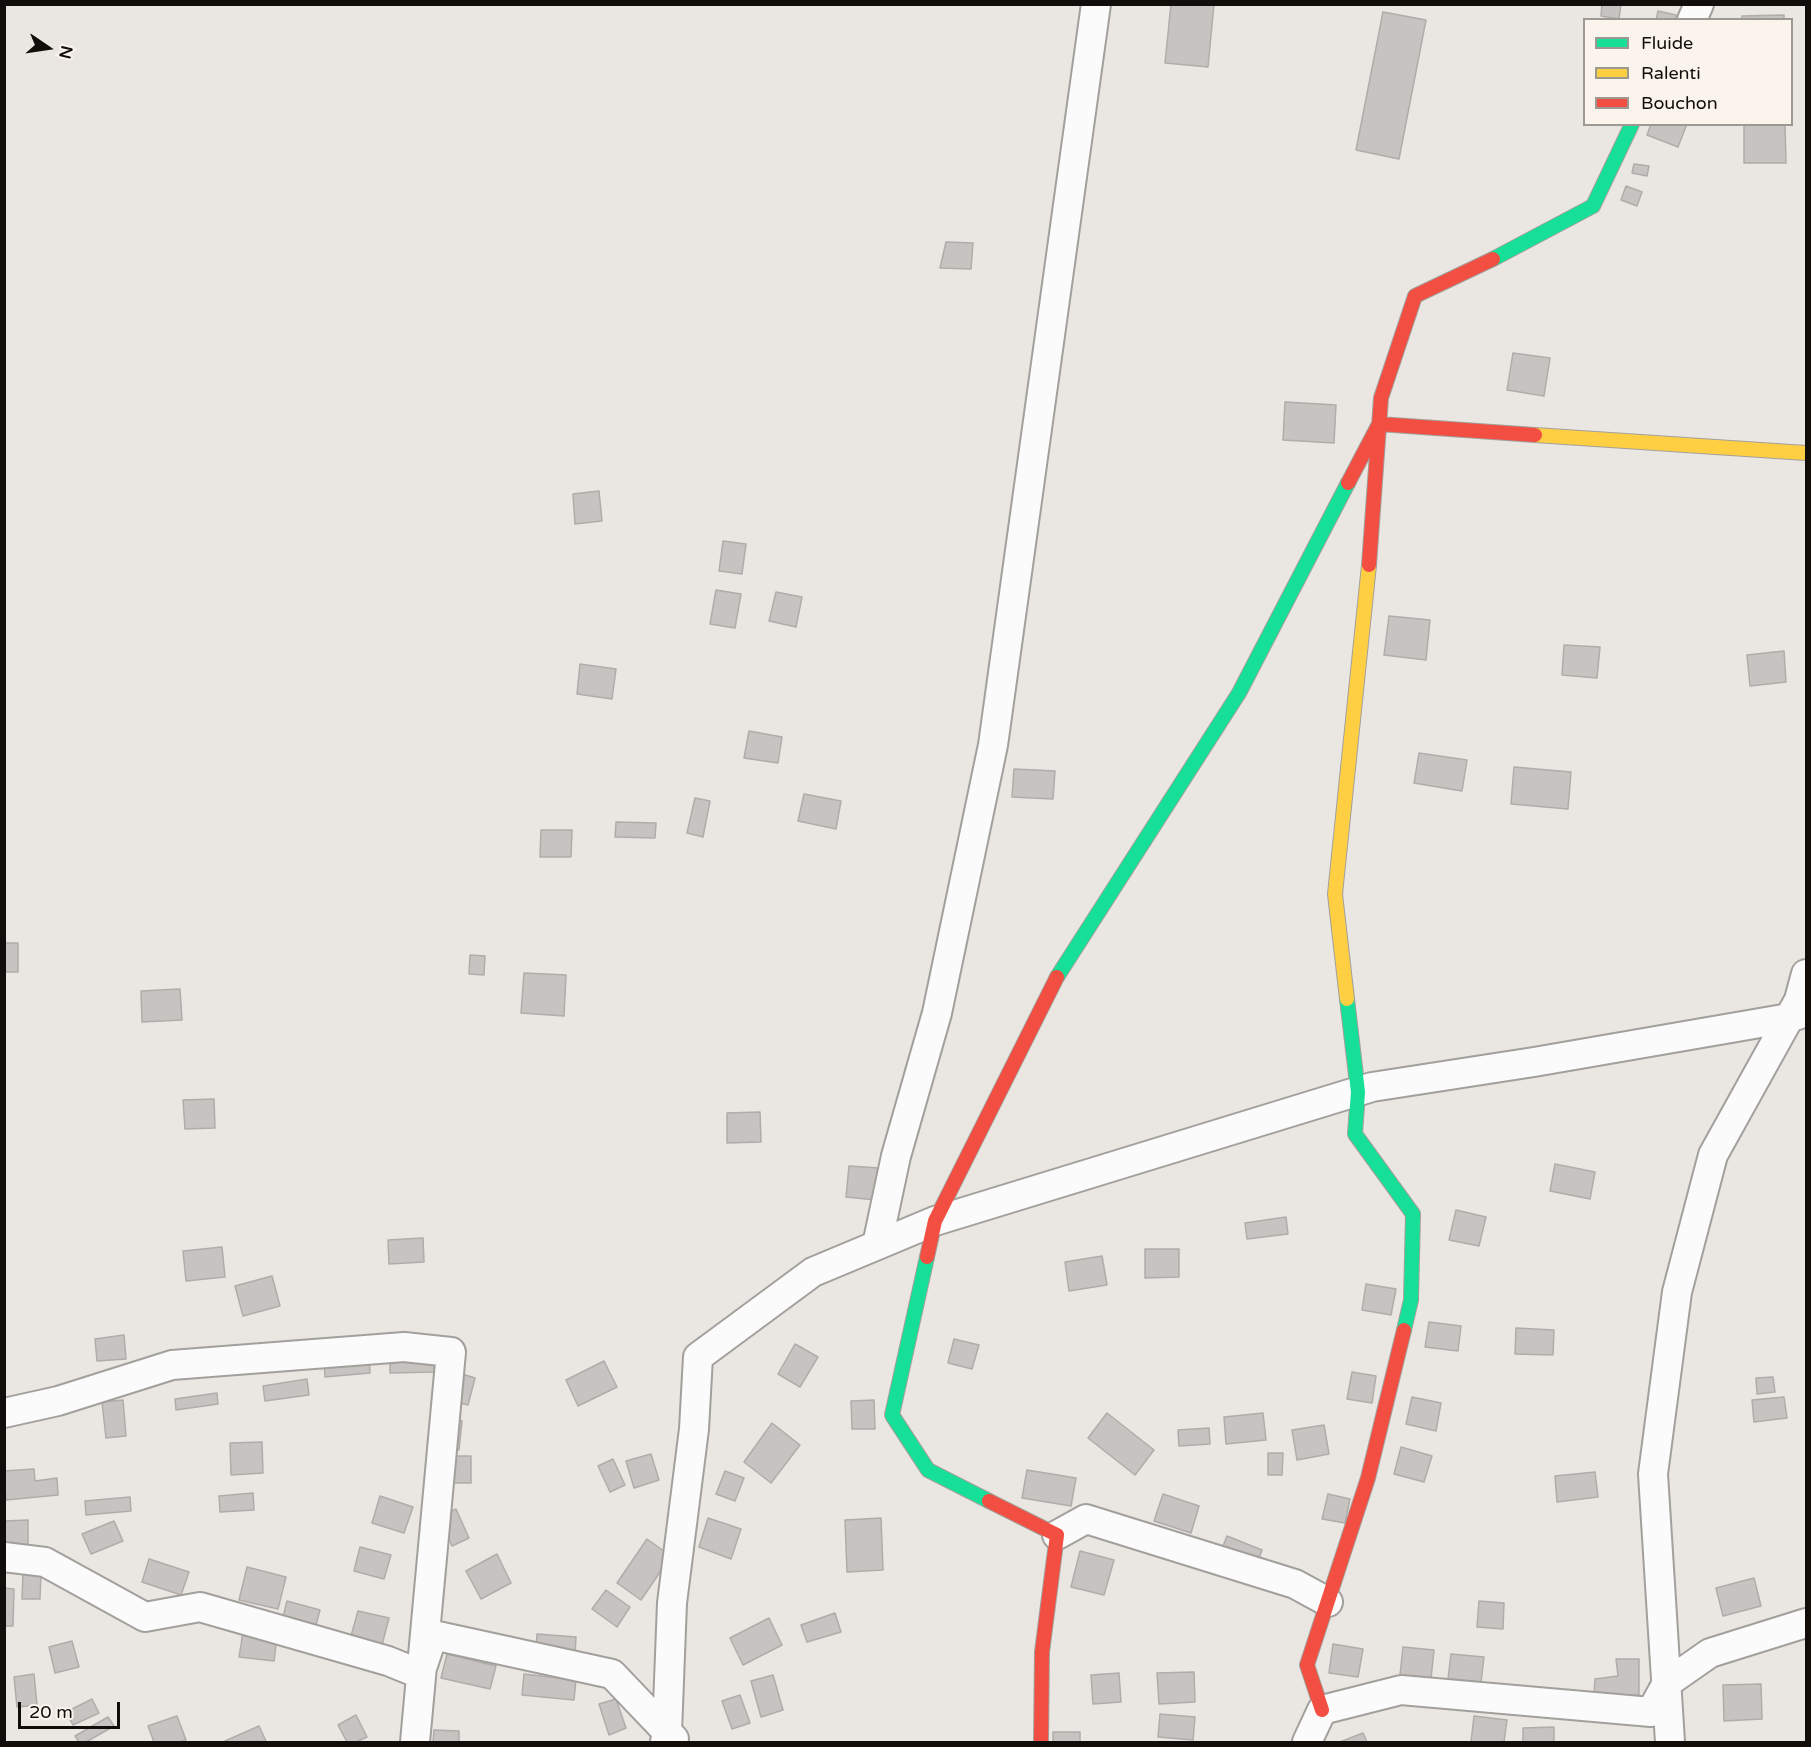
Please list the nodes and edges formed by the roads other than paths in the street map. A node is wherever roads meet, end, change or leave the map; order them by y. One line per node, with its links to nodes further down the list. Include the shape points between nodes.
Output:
1 (1096, 4): 11 (street, via 993,745 937,1013 896,1156)
2 (1699, 4): 3 (street)
3 (1693, 18)
4 (1631, 126): 5 (street, via 1593,206 1415,296 1381,398)
5 (1379, 424): 6 (street); 9 (street, via 1372,536 1335,894); 10 (street, via 1239,693 1062,966)
6 (1806, 453)
7 (1806, 974): 8 (street)
8 (1798, 1015): 9 (street); 18 (street, via 1713,1155 1677,1292 1653,1474)
9 (1358, 1092): 10 (street); 15 (street, via 1356,1134 1413,1214 1411,1300 1368,1478)
10 (935, 1221): 11 (street); 13 (street, via 892,1415 928,1470)
11 (877, 1245): 20 (street, via 813,1272 698,1357 694,1429 672,1603)
12 (4, 1413): 17 (street, via 58,1401 172,1365 404,1347 451,1352)
13 (1057, 1535): 15 (street, via 1086,1519 1295,1584); 22 (street, via 1042,1652)
14 (4, 1557): 17 (street, via 45,1562 146,1617 200,1606)
15 (1328, 1602): 19 (street, via 1307,1665)
16 (1806, 1623): 18 (street, via 1710,1653)
17 (420, 1674): 20 (street, via 433,1635 612,1674); 21 (street)
18 (1667, 1683): 19 (street, via 1651,1712 1401,1690); 24 (street)
19 (1322, 1710): 23 (street)
20 (670, 1739)
21 (414, 1743)
22 (1041, 1743)
23 (1307, 1743)
24 (1670, 1743)

